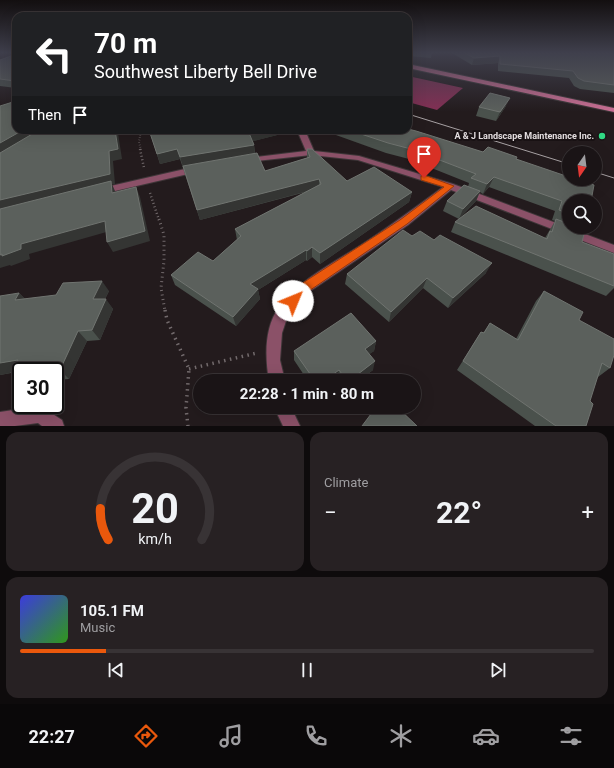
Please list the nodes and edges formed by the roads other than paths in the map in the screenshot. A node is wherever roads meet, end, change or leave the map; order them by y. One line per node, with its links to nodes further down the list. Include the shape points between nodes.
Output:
1 (440, 73): 2 (main road)
2 (614, 110)
3 (303, 134): 4 (street)
4 (311, 153): 5 (street); 7 (street, via 358,158)
5 (239, 161)
6 (208, 167): 8 (street)
7 (450, 186): 9 (street); 10 (street, via 404,222 302,290 283,312 275,333 273,360)
8 (94, 193)
9 (614, 249)
10 (276, 374)
11 (286, 414): 14 (street)
12 (0, 420): 13 (street, via 40,414)
13 (56, 426)
14 (292, 426)

